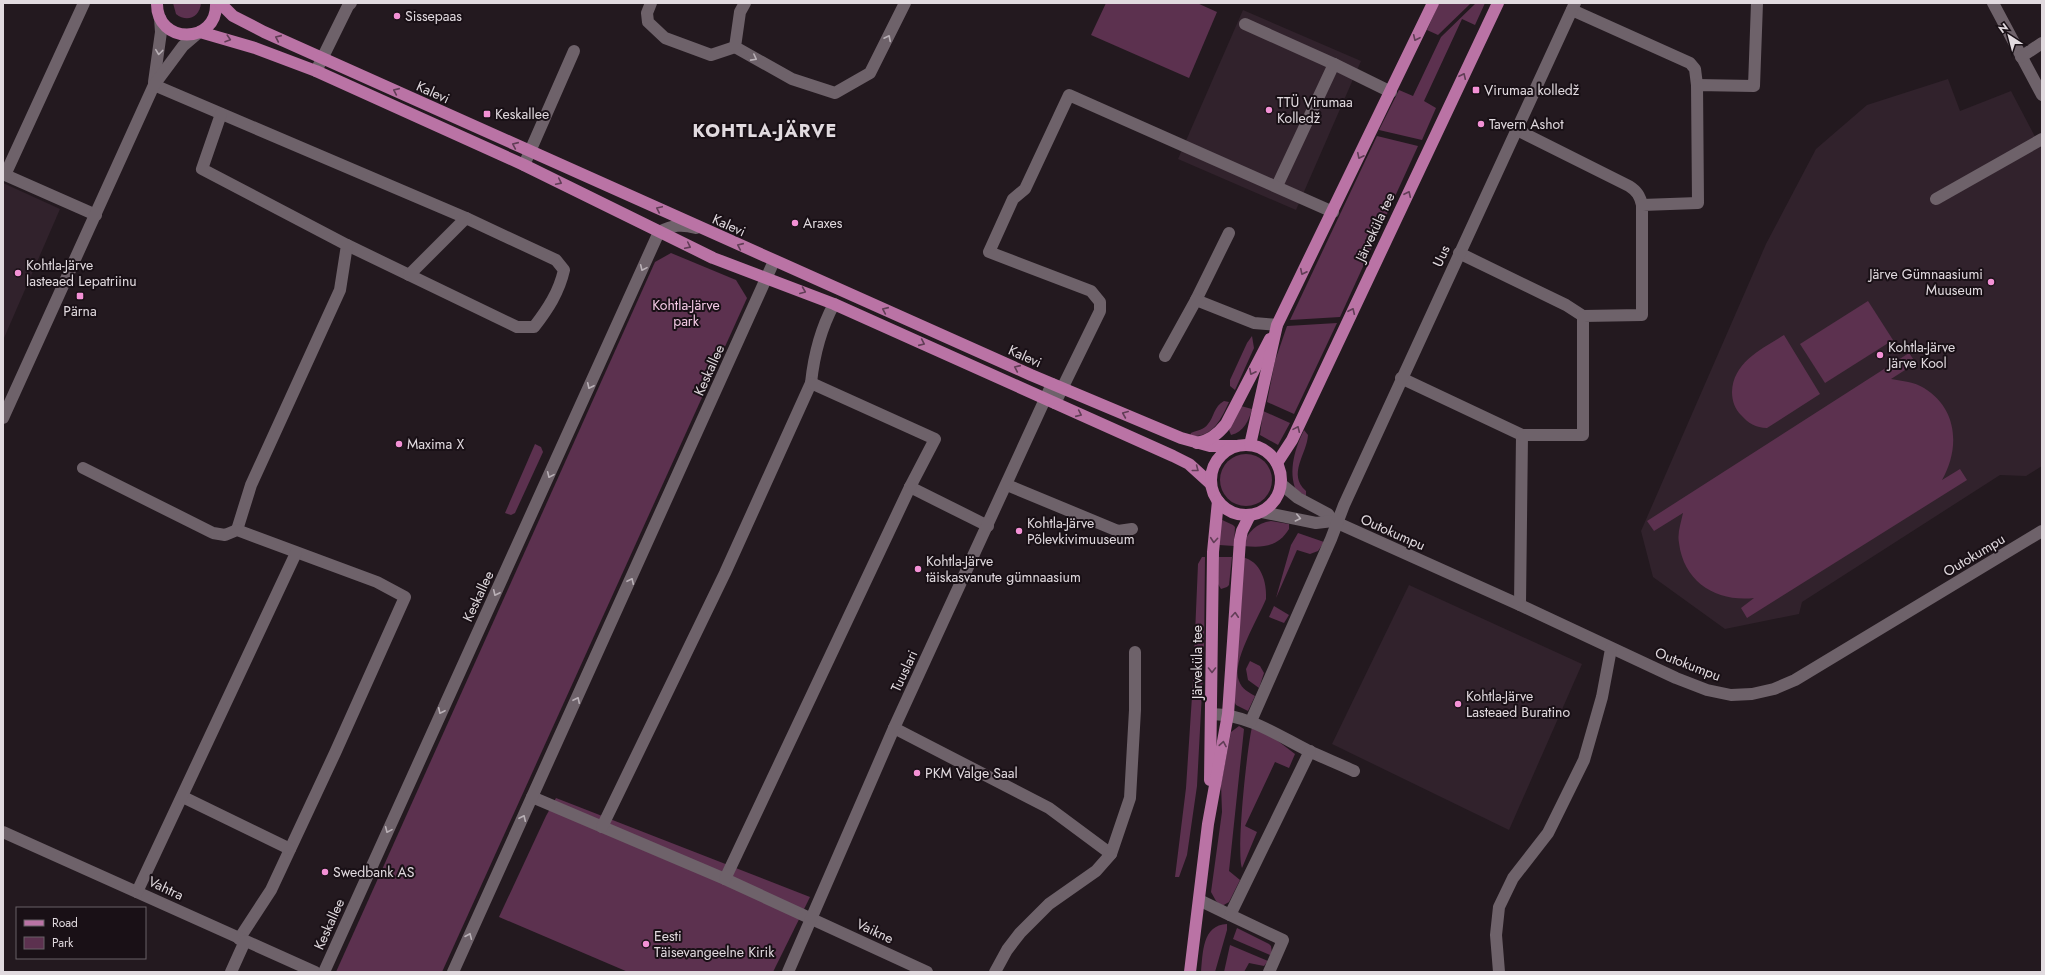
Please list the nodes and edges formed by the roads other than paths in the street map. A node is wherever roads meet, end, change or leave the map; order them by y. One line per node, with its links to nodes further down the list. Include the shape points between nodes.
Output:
1 (84, 3): 33 (street)
2 (148, 3): 14 (main road, Kalevi)
3 (216, 3): 16 (main road, via 214,18)
4 (220, 3): 21 (main road, Kalevi, one-way to 4, via 244,23)
5 (351, 3): 21 (street)
6 (652, 3): 18 (street, via 647,13 648,22 665,38 711,55)
7 (745, 3): 18 (street, via 740,12)
8 (905, 3): 18 (street, one-way to 8, via 792,79 834,93 870,73)
9 (1433, 3): 26 (main road, one-way to 26)
10 (1498, 3): 62 (main road, Järveküla tee, one-way to 10, via 1292,440)
11 (1757, 3): 25 (street, via 1754,86)
12 (1993, 3): 20 (street)
13 (1573, 6): 25 (street, via 1690,63 1695,68); 29 (street, Uus)
14 (158, 12): 16 (main road, Kalevi, via 169,29 175,33); 24 (street, one-way to 24, via 161,32)
15 (1245, 24): 22 (street)
16 (199, 33): 23 (main road, Kalevi, one-way to 23, via 255,48); 24 (street, via 184,46)
17 (2042, 43): 20 (street)
18 (735, 47)
19 (574, 51): 31 (street)
20 (2021, 57): 27 (street)
21 (322, 58): 23 (street); 31 (main road, Kalevi, one-way to 21)
22 (1334, 64): 26 (street); 34 (street)
23 (316, 71): 32 (main road, Kalevi)
24 (154, 85): 28 (street); 38 (street)
25 (1697, 85): 36 (street, via 1698,203)
26 (1391, 92): 37 (main road, one-way to 37)
27 (2042, 95)
28 (221, 114): 39 (street); 43 (street, via 202,169)
29 (1517, 130): 36 (street, via 1636,190); 44 (street, Uus)
30 (2042, 139): 35 (street)
31 (530, 152): 32 (street); 40 (main road, Kalevi, one-way to 31)
32 (524, 165): 41 (main road, Kalevi, one-way to 41)
33 (4, 174): 38 (street)
34 (1277, 186): 37 (street); 55 (street, Tuuslari, via 1069,95 1025,189 1013,199 989,252 1091,291 1100,302 1100,311)
35 (1936, 199)
36 (1642, 205): 50 (street, via 1642,315)
37 (1333, 212): 51 (main road, one-way to 51)
38 (96, 215): 57 (street)
39 (466, 218): 46 (street); 46 (street, via 556,260 564,270 560,286 534,327 517,327)
40 (707, 231): 41 (street, via 681,225); 45 (main road, Kalevi, one-way to 40)
41 (659, 232): 47 (main road, Kalevi, one-way to 47, via 713,258); 100 (street, Keskallee, one-way to 100)
42 (1229, 233): 48 (street)
43 (347, 245): 46 (street); 73 (street, via 340,290 251,485)
44 (1459, 253): 50 (street, via 1566,305); 53 (street, Uus)
45 (774, 261): 47 (street, Keskallee); 55 (main road, Kalevi, one-way to 45)
46 (409, 275)
47 (766, 278): 49 (main road, Kalevi, one-way to 49); 86 (street, Keskallee, one-way to 47)
48 (1196, 300): 51 (street, via 1254,323); 52 (street)
49 (834, 304): 54 (street, via 815,352); 56 (main road, Kalevi, one-way to 56)
50 (1583, 316): 58 (street, via 1583,435)
51 (1277, 325): 59 (main road, one-way to 59, via 1226,424 1220,432); 60 (main road)
52 (1165, 356)
53 (1401, 378): 58 (street); 70 (street, Uus)
54 (811, 383): 67 (street, via 935,439); 88 (street, via 725,573)
55 (1058, 386): 56 (street, Tuuslari); 59 (main road, Kalevi, one-way to 55)
56 (1050, 401): 64 (main road, Kalevi, one-way to 64, via 1189,464); 66 (street, Tuuslari)
57 (3, 418)
58 (1522, 435): 76 (street)
59 (1195, 443): 61 (main road, Kalevi)
60 (1250, 445): 61 (main road); 62 (main road, via 1270,454)
61 (1236, 446): 64 (main road, via 1220,456 1214,466)
62 (1277, 463): 65 (main road, via 1281,473)
63 (83, 468): 73 (street, via 213,533 224,535)
64 (1212, 484): 68 (main road)
65 (1281, 484): 69 (main road, via 1272,504); 70 (street, Outokumpu, via 1298,498 1328,514)
66 (1007, 485): 71 (street, Tuuslari); 72 (street, via 1118,531)
67 (910, 487): 71 (street); 92 (street)
68 (1218, 501): 69 (main road, via 1232,512); 79 (main road, Järveküla tee, one-way to 79, via 1213,552)
69 (1256, 513): 70 (street, Outokumpu, one-way to 70, via 1316,522); 80 (main road, Järveküla tee, one-way to 69, via 1240,540 1242,531)
70 (1336, 522): 76 (street, Outokumpu); 81 (street, Uus)
71 (988, 526): 82 (street, Tuuslari)
72 (1132, 529)
73 (237, 530): 75 (street)
74 (2042, 531): 77 (street, Outokumpu, via 1795,680 1774,689 1730,695 1707,690)
75 (296, 553): 85 (street); 90 (street, via 377,582 405,597)
76 (1520, 605): 77 (street, Outokumpu)
77 (1611, 649): 107 (street, via 1602,696 1584,760 1548,833 1513,878 1499,907 1496,935)
78 (1135, 652): 91 (street, via 1130,798)
79 (1212, 714): 80 (street); 87 (main road, Järveküla tee)
80 (1228, 714): 81 (street); 87 (main road, Järveküla tee, one-way to 80)
81 (1250, 721): 83 (street)
82 (894, 728): 91 (street, via 1049,808); 96 (street, Tuuslari)
83 (1310, 751): 84 (street); 95 (street)
84 (1354, 771)
85 (183, 797): 90 (street); 93 (street)
86 (532, 797): 88 (street, Vaikne); 101 (street, Keskallee, one-way to 86)
87 (1208, 824): 94 (main road, Järveküla tee)
88 (602, 827): 92 (street, Vaikne)
89 (3, 832): 93 (street, Vahtra)
90 (290, 849): 97 (street, via 271,890)
91 (1111, 854): 104 (street, via 1096,871 1049,904 1020,933)
92 (725, 879): 96 (street, Vaikne)
93 (137, 892): 97 (street, Vahtra)
94 (1200, 900): 95 (street); 105 (main road, Järveküla tee)
95 (1230, 915): 106 (street, via 1283,940)
96 (811, 917): 102 (street, Tuuslari); 103 (street, Vaikne)
97 (242, 940): 98 (street); 99 (street, Vahtra)
98 (231, 972)
99 (316, 972)
100 (324, 972)
101 (453, 972)
102 (788, 972)
103 (927, 972)
104 (995, 972)
105 (1190, 972)
106 (1269, 972)
107 (1499, 972)

